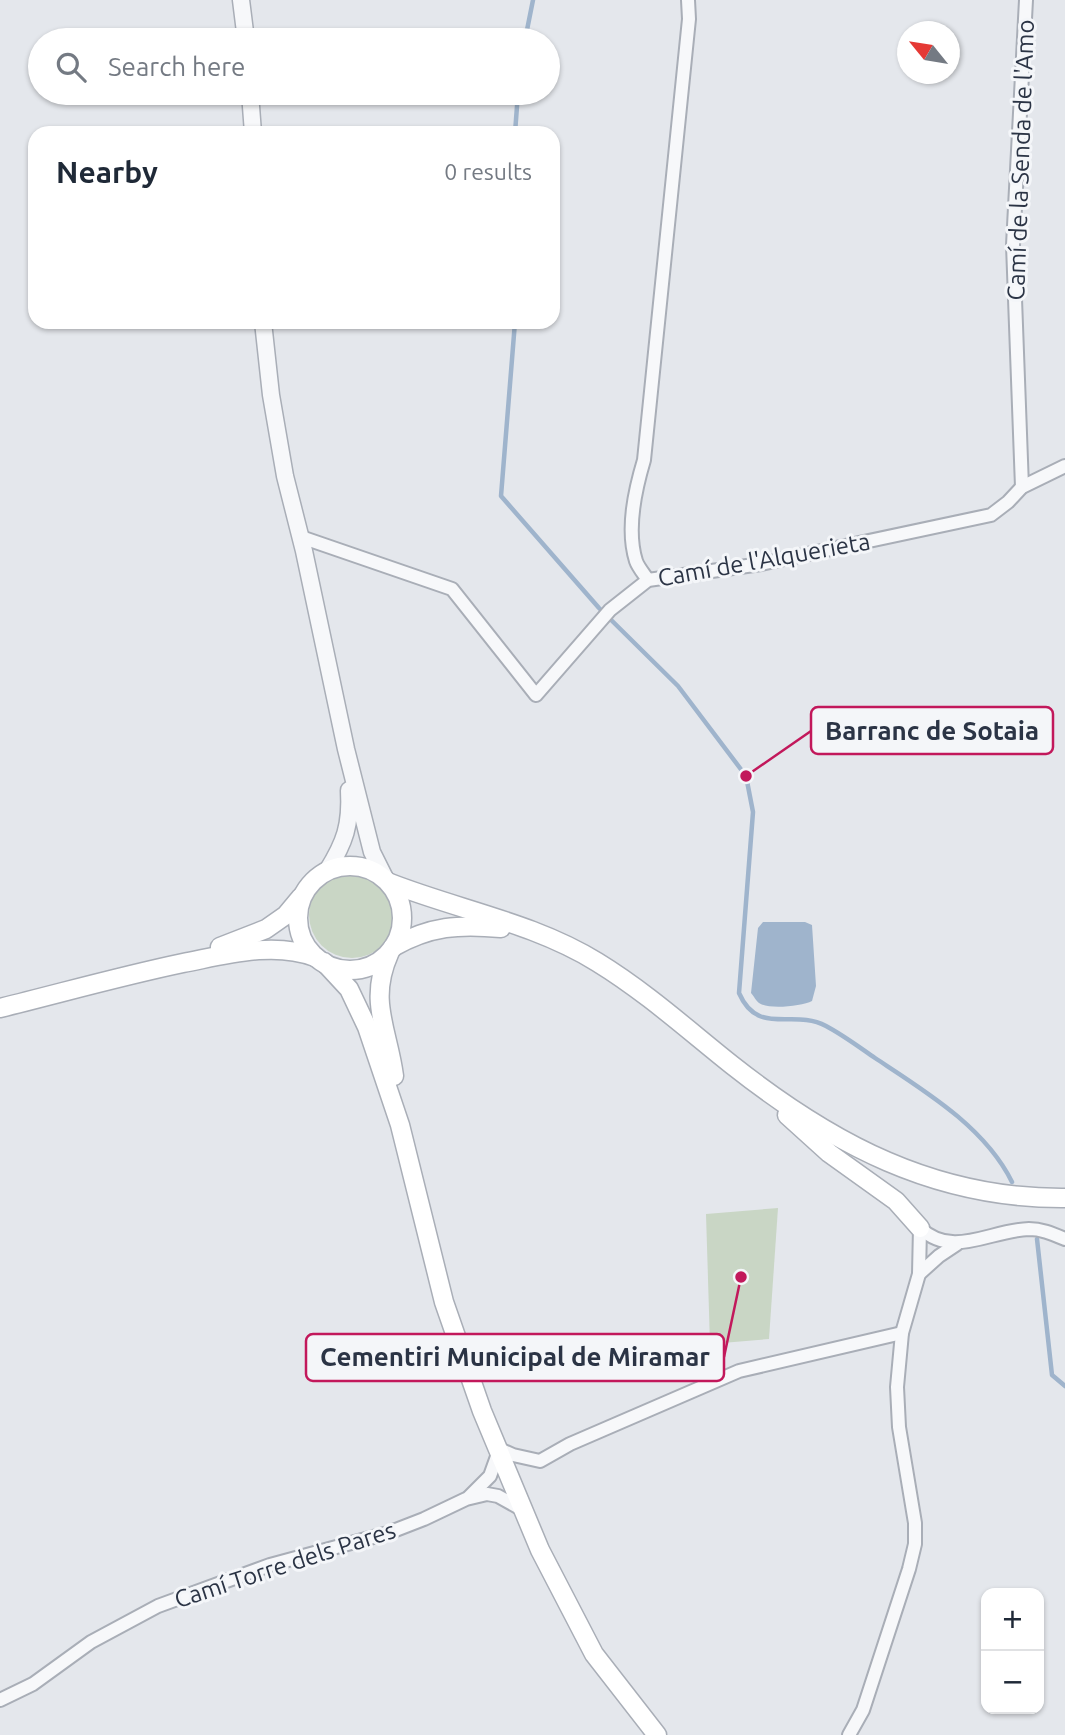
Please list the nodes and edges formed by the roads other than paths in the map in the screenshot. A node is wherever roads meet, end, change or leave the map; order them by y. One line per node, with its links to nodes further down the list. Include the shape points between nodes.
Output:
1 (241, 0): 4 (street)
2 (688, 0): 11 (street, via 644,460 635,493 636,562)
3 (1026, 0): 9 (street, Camí de la Senda de l'Amo, via 1013,245)
4 (244, 28)
5 (251, 105): 6 (street)
6 (252, 126)
7 (264, 329): 10 (street, via 285,476)
8 (1065, 467): 9 (street, Camí de l'Alquerieta)
9 (1022, 487): 11 (street, Camí de l'Alquerieta, via 991,514 761,564)
10 (301, 537): 11 (street, Camí de l'Alquerieta, via 452,589 536,695 610,610); 12 (street)
11 (648, 580)
12 (346, 749): 13 (street, via 351,813 342,847); 14 (street, via 372,852)
13 (327, 871): 14 (main road, via 348,866 371,869); 15 (main road)
14 (388, 882): 16 (main road); 17 (main road, via 400,900 403,919)
15 (306, 891): 18 (main road, via 299,927 308,948); 19 (main road, via 286,915 266,929)
16 (533, 930): 17 (main road, via 448,926 415,934); 21 (main road, via 599,963)
17 (391, 950): 18 (main road, via 373,965 349,970); 22 (main road, via 378,999)
18 (320, 959): 19 (main road, via 296,951 238,952); 22 (main road, via 349,989 358,1006)
19 (148, 970): 20 (main road)
20 (0, 1008)
21 (768, 1090): 23 (main road, via 843,1142 916,1175 978,1190); 24 (main road, via 803,1131 896,1201)
22 (400, 1125): 29 (main road, via 444,1302)
23 (1065, 1198)
24 (920, 1228): 26 (street, via 935,1240); 27 (street)
25 (1065, 1239): 26 (street, via 1028,1229)
26 (957, 1244): 27 (street)
27 (919, 1274): 28 (street)
28 (902, 1333): 29 (street, via 739,1371 540,1461); 34 (street, via 897,1407 915,1544 863,1710)
29 (498, 1450): 30 (street, Camí Torre dels Pares, via 490,1476); 31 (main road)
30 (466, 1499): 31 (street, Camí Torre dels Pares, via 498,1496); 32 (street, Camí Torre dels Pares, via 388,1533 270,1565 158,1606)
31 (523, 1510): 33 (main road, via 594,1654)
32 (0, 1700)
33 (657, 1735)
34 (849, 1735)

